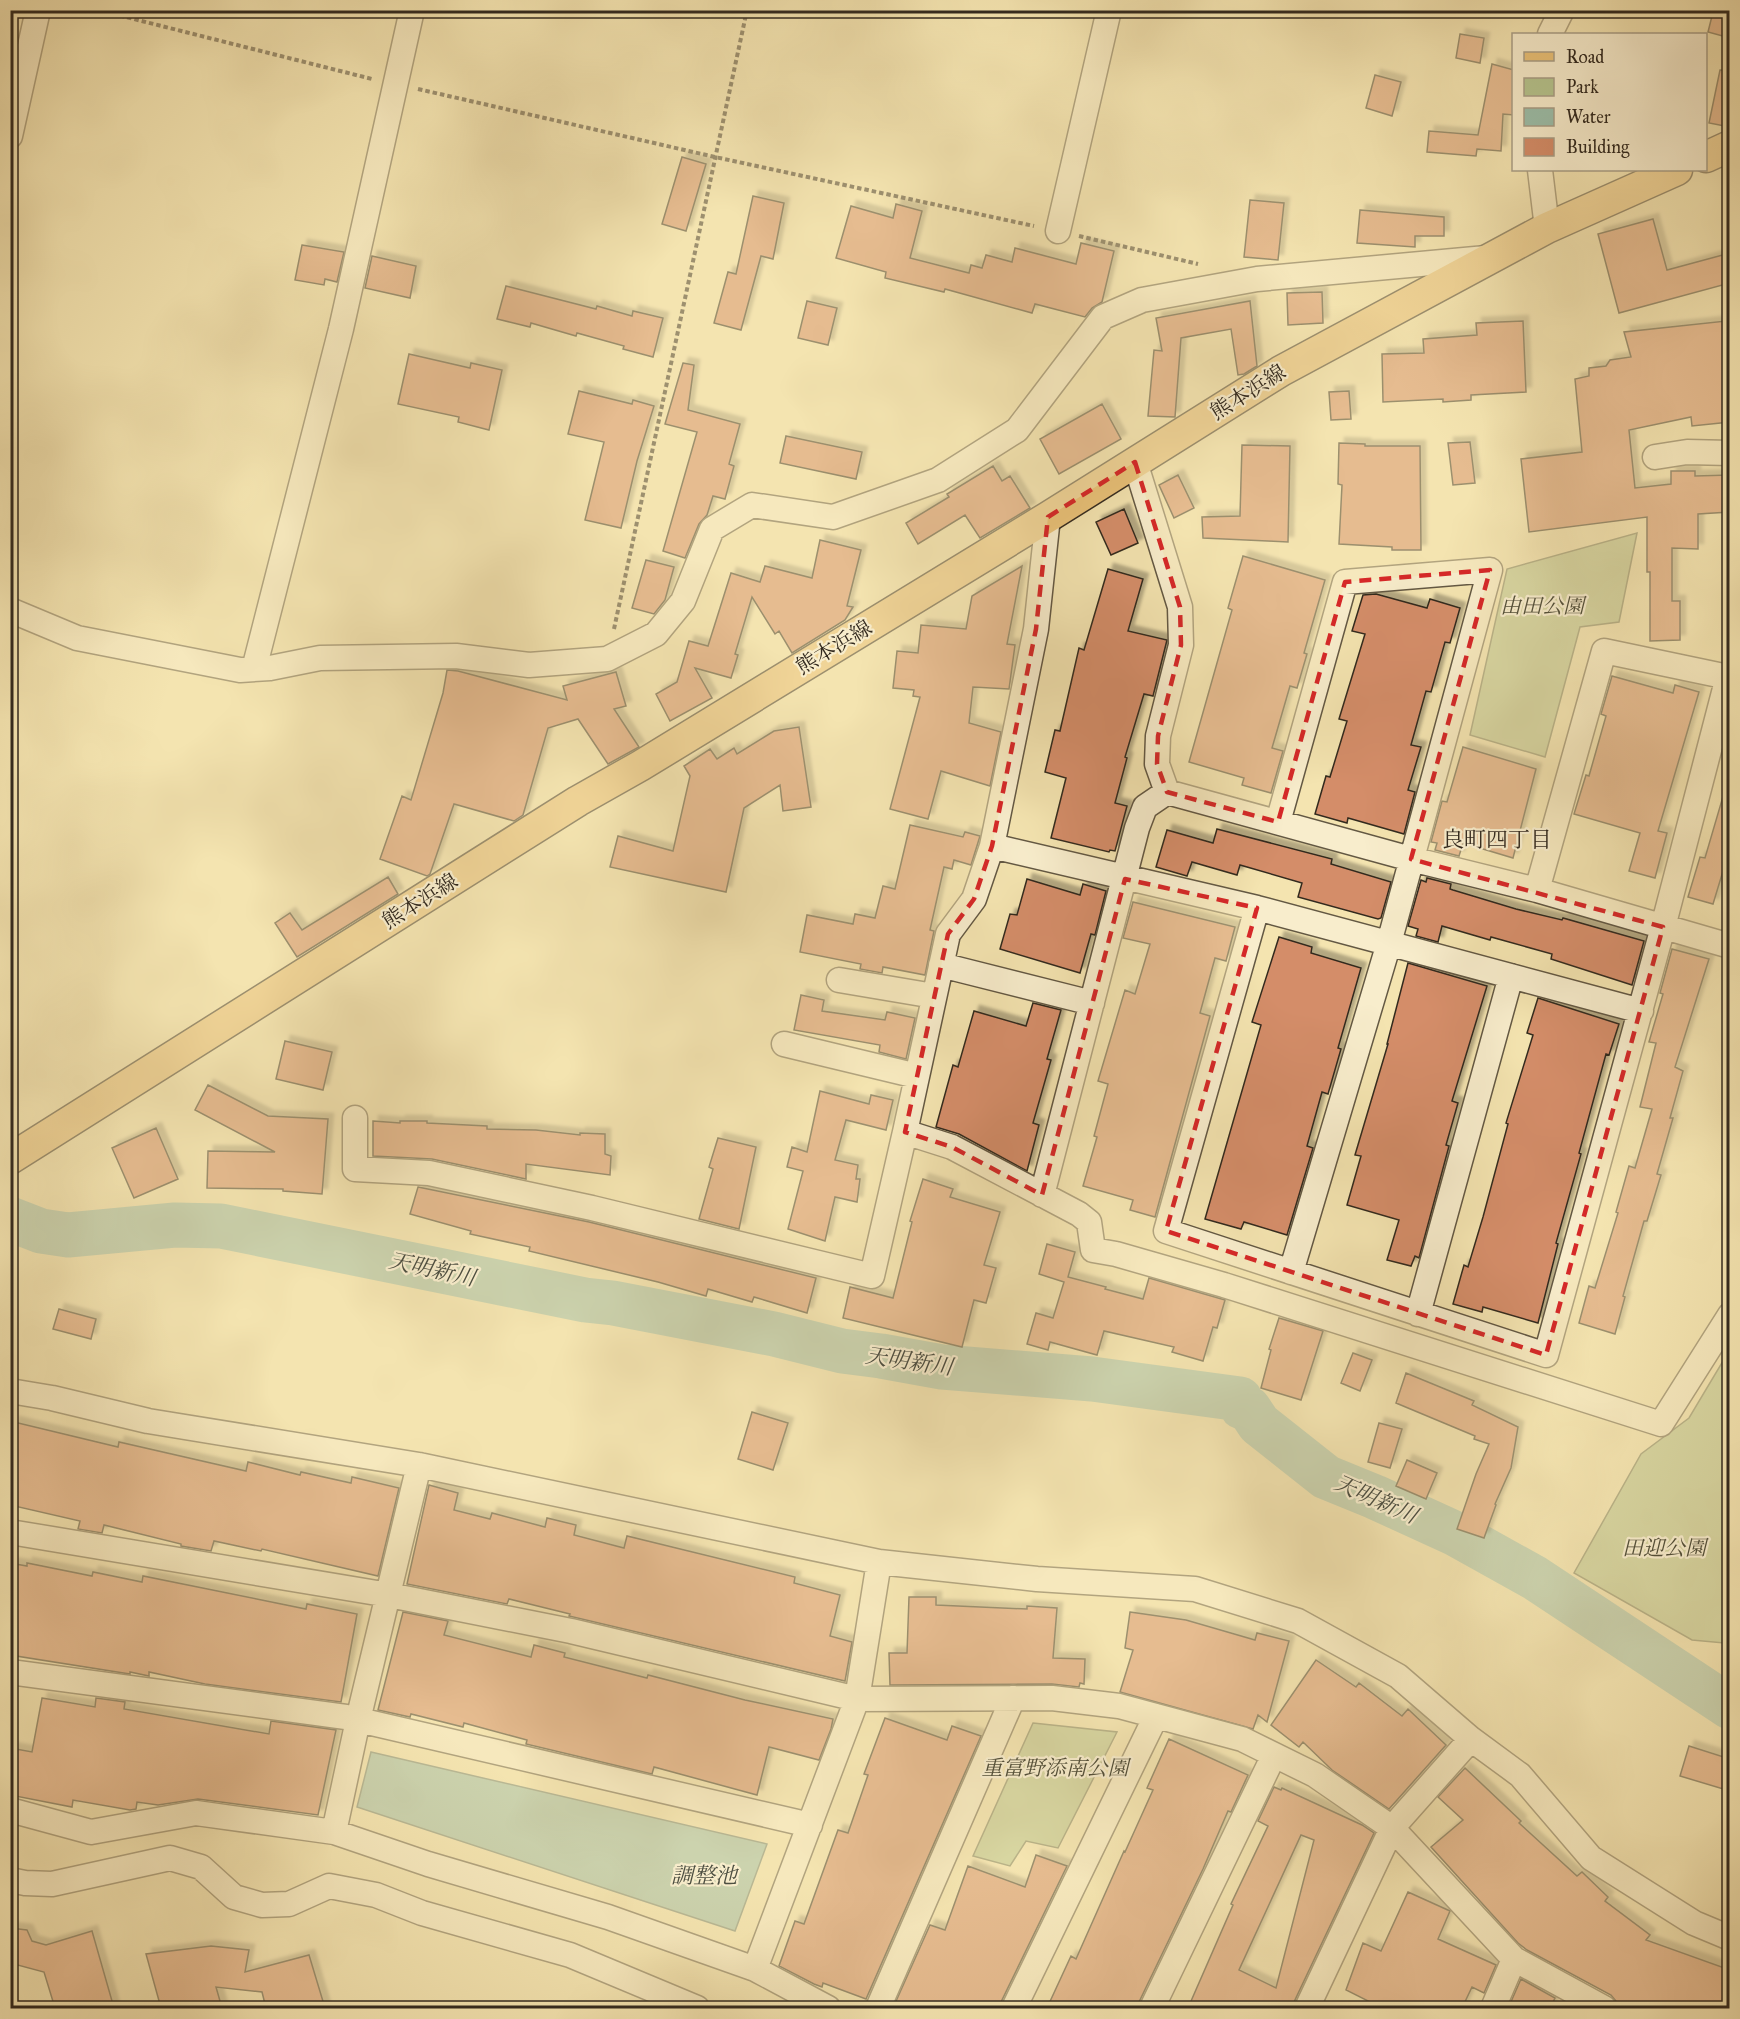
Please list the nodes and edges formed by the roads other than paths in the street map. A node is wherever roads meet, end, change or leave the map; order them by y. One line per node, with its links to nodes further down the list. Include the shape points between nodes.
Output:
1 (38, 10): 6 (street)
2 (412, 10): 19 (street, via 341,329)
3 (1109, 10): 12 (street)
4 (1562, 10): 5 (street)
5 (1550, 33)
6 (10, 136)
7 (1730, 146): 8 (main road)
8 (1707, 157)
9 (1540, 171): 11 (street)
10 (1675, 171): 11 (main road, 熊本浜線)
11 (1547, 228): 13 (main road, 熊本浜線)
12 (1058, 231)
13 (1492, 257): 16 (main road, 熊本浜線, via 1281,371); 19 (street, via 1257,279 1142,300 1103,316 1017,430 938,480 833,517 752,505 712,529 683,601 656,634 607,659 530,665 456,656 320,658)
14 (1730, 453): 15 (street, via 1687,452)
15 (1655, 458)
16 (1136, 462): 17 (main road, 熊本浜線); 21 (street, via 1180,607 1181,645 1158,736 1157,764)
17 (1048, 517): 23 (street, via 1036,629); 41 (main road, 熊本浜線, via 578,801)
18 (10, 610): 19 (street, via 77,639 240,670)
19 (254, 669)
20 (1729, 677): 26 (street, via 1604,651); 28 (street)
21 (1167, 792): 22 (street); 25 (street, via 1145,807)
22 (1278, 822): 24 (street); 24 (street, via 1345,582 1490,570)
23 (992, 846): 25 (street); 31 (street, via 974,899 948,934)
24 (1412, 859): 26 (street); 29 (street)
25 (1125, 879): 27 (street); 35 (street)
26 (1537, 890): 28 (street)
27 (1257, 908): 29 (street); 43 (street, via 1166,1231)
28 (1663, 927): 30 (street); 36 (street)
29 (1389, 943): 32 (street); 43 (street)
30 (1730, 946)
31 (941, 965): 34 (street); 35 (street)
32 (1511, 976): 36 (street); 44 (street)
33 (839, 980): 34 (street)
34 (934, 996): 38 (street)
35 (1092, 1003): 42 (street)
36 (1641, 1011): 44 (street, via 1546,1356)
37 (784, 1044): 38 (street)
38 (917, 1076): 40 (street)
39 (355, 1118): 40 (street, via 354,1169 429,1173 872,1276)
40 (905, 1132): 42 (street, via 952,1147)
41 (10, 1159)
42 (1042, 1195): 45 (street, via 1089,1222 1093,1250 1224,1285 1661,1424)
43 (1291, 1272): 44 (street)
44 (1418, 1314)
45 (1730, 1315)
46 (10, 1391): 47 (street, via 147,1421)
47 (419, 1465): 49 (street); 50 (street)
48 (10, 1532): 50 (street)
49 (879, 1562): 53 (street); 56 (street, via 1195,1589 1298,1621 1398,1676)
50 (389, 1595): 53 (street, via 571,1630); 55 (street)
51 (10, 1672): 55 (street)
52 (1013, 1698): 53 (street); 54 (street, via 1108,1704); 68 (street)
53 (857, 1699): 59 (street)
54 (1156, 1716): 57 (street, via 1242,1739); 69 (street)
55 (358, 1720): 59 (street); 61 (street)
56 (1471, 1739): 60 (street); 63 (street, via 1520,1775 1591,1858 1694,1923)
57 (1274, 1755): 60 (street, via 1316,1775); 70 (street)
58 (10, 1810): 61 (street, via 90,1832 196,1814)
59 (810, 1825): 65 (street)
60 (1392, 1828): 64 (street); 71 (street)
61 (334, 1832): 65 (street, via 608,1917)
62 (10, 1880): 66 (street, via 52,1884 170,1858 201,1867 234,1897 262,1905 290,1904 329,1886 376,1895 570,1956)
63 (1730, 1938)
64 (1514, 1959): 72 (street); 73 (street)
65 (755, 1969): 67 (street)
66 (697, 2008)
67 (828, 2008)
68 (878, 2008)
69 (1014, 2008)
70 (1152, 2008)
71 (1307, 2008)
72 (1492, 2008)
73 (1604, 2008)

